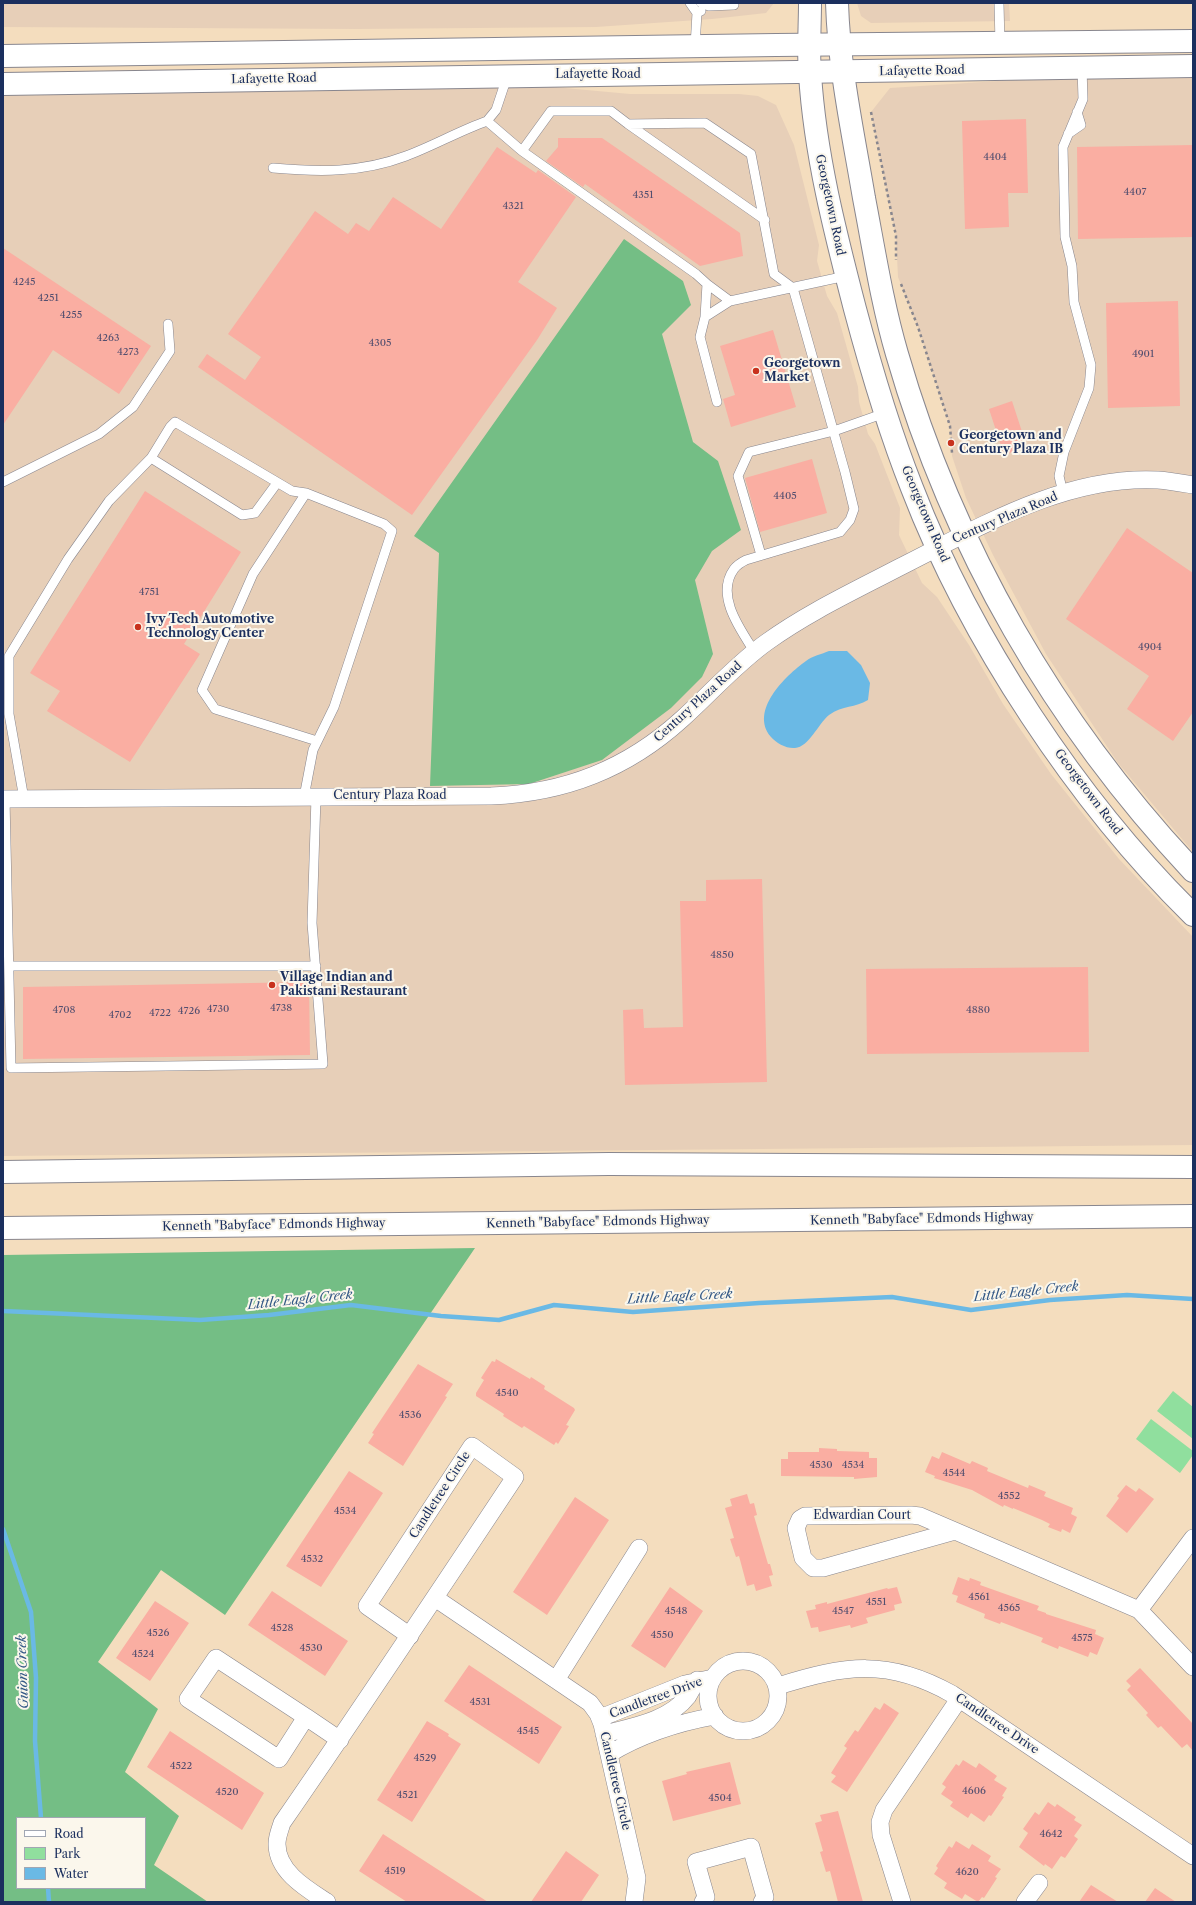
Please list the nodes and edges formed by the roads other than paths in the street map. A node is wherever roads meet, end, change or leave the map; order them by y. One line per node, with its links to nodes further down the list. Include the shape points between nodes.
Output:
1 (690, 3): 7 (lane)
2 (810, 3): 10 (main road, Georgetown Road)
3 (837, 3): 11 (main road)
4 (999, 3): 9 (lane)
5 (705, 4): 6 (lane); 7 (lane)
6 (734, 5)
7 (697, 13): 12 (lane)
8 (1193, 41): 9 (main road)
9 (1000, 44): 11 (main road)
10 (809, 45): 11 (main road); 12 (main road); 17 (main road, Georgetown Road)
11 (839, 45): 16 (main road)
12 (694, 47): 13 (main road)
13 (3, 56)
14 (1193, 66): 15 (main road, Lafayette Road)
15 (1082, 68): 16 (main road, Lafayette Road); 39 (lane, via 1082,99 1064,147 1065,236 1072,266 1074,302 1091,365 1089,388 1064,452 1059,476)
16 (842, 72): 17 (main road, Lafayette Road); 40 (main road, via 849,124 896,351 934,464)
17 (809, 73): 18 (main road, Lafayette Road); 25 (main road, Georgetown Road, via 815,131)
18 (507, 76): 19 (main road, Lafayette Road); 20 (lane, via 500,99)
19 (3, 84)
20 (487, 121): 22 (lane); 23 (lane, via 405,157 368,166 319,171)
21 (628, 124): 22 (lane, via 611,111 551,111); 24 (lane); 24 (lane, via 705,123 751,154)
22 (522, 151): 26 (lane)
23 (273, 168)
24 (764, 220): 27 (lane, via 774,274)
25 (846, 276): 27 (lane); 32 (main road, Georgetown Road)
26 (707, 284): 28 (lane); 29 (lane)
27 (793, 288): 28 (lane); 33 (lane)
28 (730, 301): 29 (lane)
29 (705, 317): 31 (lane, via 700,337)
30 (168, 324): 35 (lane, via 170,351 133,407 99,434)
31 (717, 402)
32 (885, 414): 33 (lane); 41 (main road, Georgetown Road, via 912,489)
33 (834, 431): 42 (lane, via 854,509 850,520 840,532); 42 (lane, via 749,452 738,476)
34 (151, 458): 36 (lane, via 242,515 255,513); 36 (lane, via 175,422); 47 (lane, via 109,501 68,559 9,656 9,714)
35 (3, 482)
36 (278, 483): 38 (lane, via 292,491)
37 (1193, 485): 39 (street, Century Plaza Road, via 1144,480 1101,484)
38 (306, 492): 44 (lane, via 384,524 392,531 334,707); 44 (lane, via 253,574 202,690 215,709)
39 (1063, 493): 40 (street, Century Plaza Road, via 1012,512)
40 (964, 535): 41 (street, Century Plaza Road); 48 (main road, via 1041,678 1123,791)
41 (938, 548): 43 (street, Century Plaza Road, via 844,596 781,632); 49 (main road, Georgetown Road, via 1000,664 1054,747 1132,850)
42 (761, 555): 43 (lane, via 746,560 735,568 727,582 728,601 739,627)
43 (754, 652): 45 (street, Century Plaza Road, via 681,720 649,745 618,765 571,784 545,791 513,795)
44 (317, 741): 45 (lane, via 313,750)
45 (310, 797): 47 (street, Century Plaza Road); 51 (lane, via 312,923)
46 (4, 799): 47 (street, Century Plaza Road); 50 (lane)
47 (24, 799)
48 (1193, 871)
49 (1193, 915)
50 (9, 966): 51 (lane); 51 (lane, via 11,1068 323,1064)
51 (316, 966)
52 (1193, 1167): 53 (main road, via 609,1164)
53 (3, 1172)
54 (1193, 1216): 55 (main road, Kenneth "Babyface" Edmonds Highway)
55 (3, 1228)
56 (955, 1531): 56 (street, Edwardian Court, via 817,1568 804,1560 796,1528 800,1519 805,1516 911,1515 920,1516); 60 (street, Edwardian Court)
57 (1193, 1538): 60 (street)
58 (639, 1548): 64 (street)
59 (435, 1598): 61 (street, Candletree Circle); 61 (street, Candletree Circle, via 515,1476 472,1446 367,1606); 64 (street, Candletree Circle)
60 (1139, 1610): 62 (street)
61 (410, 1636): 70 (street, Candletree Circle)
62 (1193, 1667)
63 (705, 1679): 65 (street, Candletree Drive, via 731,1663 748,1661 764,1667); 67 (street, Candletree Drive, via 709,1689 708,1700); 69 (street, Candletree Drive)
64 (556, 1680): 69 (street, Candletree Circle, via 590,1703)
65 (778, 1686): 66 (street, Candletree Drive, via 820,1673 870,1668 913,1676 940,1687); 67 (street, via 779,1698 776,1709 762,1727 739,1732 728,1728)
66 (959, 1699): 72 (street, Candletree Drive); 78 (street, via 884,1810 880,1820 881,1835)
67 (714, 1716): 71 (street, via 650,1732)
68 (306, 1717): 68 (street, via 279,1759 188,1699 216,1658); 70 (street)
69 (602, 1726): 71 (street, Candletree Circle)
70 (340, 1740): 74 (street, Candletree Circle, via 282,1823 278,1837 278,1852 289,1872 299,1883)
71 (609, 1754): 75 (street, Candletree Circle, via 637,1878)
72 (1193, 1856)
73 (1039, 1883): 79 (street)
74 (327, 1902)
75 (634, 1902)
76 (703, 1902): 77 (street, via 706,1897 696,1862 751,1847 765,1897)
77 (762, 1902)
78 (902, 1902)
79 (1026, 1902)

